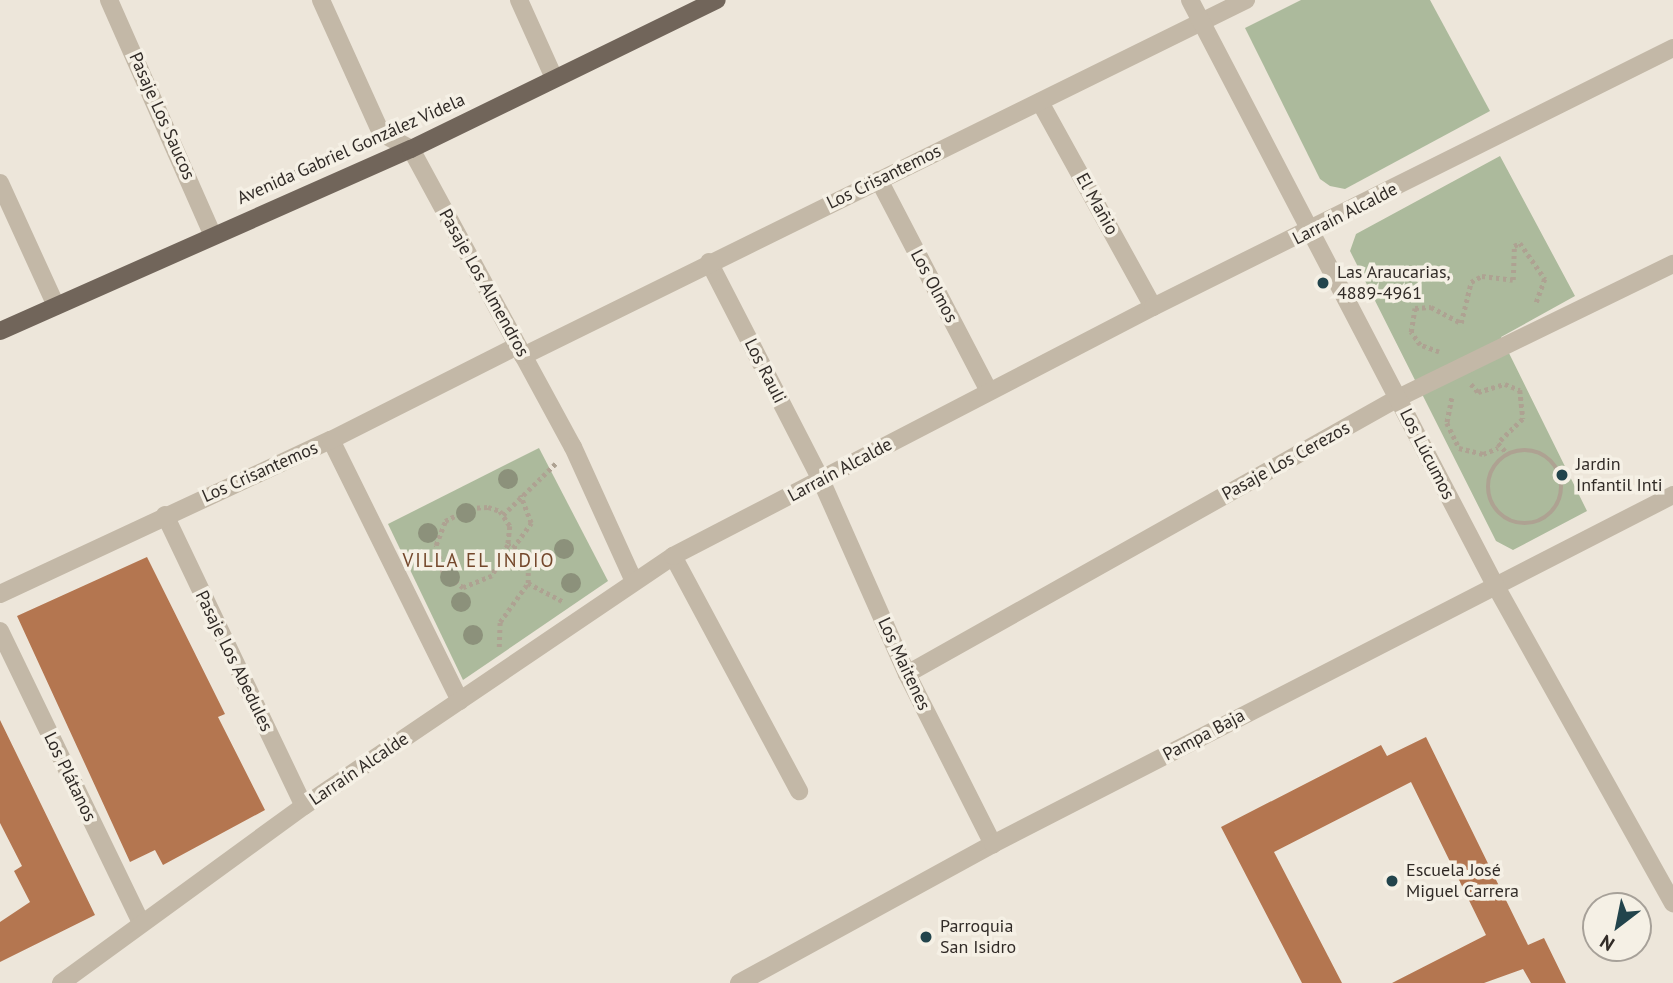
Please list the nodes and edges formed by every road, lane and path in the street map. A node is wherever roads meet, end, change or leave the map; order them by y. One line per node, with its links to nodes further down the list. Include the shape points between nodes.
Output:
1 (110, 0): 18 (street, Pasaje Los Saucos)
2 (321, 0): 12 (street)
3 (519, 0): 9 (street)
4 (717, 0): 9 (main road, Avenida Gabriel González Videla)
5 (1190, 0): 7 (street, Los Lúcumos)
6 (1246, 0): 7 (street, Los Crisantemos)
7 (1202, 21): 11 (street, Los Crisantemos); 17 (street, Los Lúcumos)
8 (1673, 48): 17 (street, Larraín Alcalde)
9 (554, 78): 13 (main road, Avenida Gabriel González Videla)
10 (457, 99): 12 (path)
11 (1040, 102): 14 (street, Los Crisantemos); 22 (street, El Mañio)
12 (381, 133): 13 (street); 16 (path)
13 (411, 149): 18 (main road, Avenida Gabriel González Videla); 25 (street, Pasaje Los Almendros)
14 (879, 180): 19 (street, Los Crisantemos); 27 (street, Los Olmos)
15 (0, 183): 21 (street)
16 (243, 196)
17 (1312, 231): 22 (street, Larraín Alcalde); 28 (street, Los Lúcumos)
18 (212, 233): 21 (main road, Avenida Gabriel González Videla)
19 (709, 262): 25 (street, Los Crisantemos); 33 (street, Los Rauli)
20 (1673, 264): 28 (street, Pasaje Los Cerezos)
21 (56, 306): 24 (main road, Avenida Gabriel González Videla)
22 (1153, 307): 27 (street, Larraín Alcalde)
23 (1531, 309): 26 (path, via 1541,300 1545,279 1520,243 1514,246 1513,280 1482,276 1471,282 1461,323 1431,307 1415,308 1412,332 1420,345)
24 (0, 331)
25 (520, 351): 29 (street, Los Crisantemos); 30 (street, Pasaje Los Almendros)
26 (1450, 351)
27 (989, 391): 33 (street, Larraín Alcalde)
28 (1398, 398): 42 (street, Los Lúcumos); 47 (street, Pasaje Los Cerezos)
29 (331, 440): 36 (street, Los Crisantemos); 48 (street)
30 (573, 447): 34 (path); 40 (street, Pasaje Los Almendros)
31 (1498, 448): 31 (path, via 1502,436 1523,419 1520,390 1505,384 1473,391 1470,381 1459,386 1448,408 1451,436 1471,454); 32 (path)
32 (1508, 454): 32 (path, via 1540,453 1559,470 1562,495 1538,523 1513,523 1489,498 1489,474)
33 (821, 481): 39 (street, Larraín Alcalde); 47 (street, Los Maitenes)
34 (520, 495): 37 (path); 38 (path, via 531,523)
35 (1673, 495): 42 (street, Pampa Baja)
36 (165, 515): 43 (street, Los Crisantemos); 50 (street, Pasaje Los Abedules)
37 (503, 515): 38 (path, via 510,526); 38 (path, via 488,508 455,515 438,532 437,556 443,573 463,588 492,576)
38 (511, 546): 41 (path, via 527,569)
39 (673, 556): 40 (street, Larraín Alcalde); 49 (street)
40 (633, 579): 44 (street, Larraín Alcalde)
41 (528, 583): 44 (path, via 564,602); 46 (path, via 500,622)
42 (1494, 583): 51 (street, Pampa Baja); 52 (street, Los Lúcumos)
43 (0, 594)
44 (566, 627): 46 (street, Larraín Alcalde)
45 (0, 631): 53 (street, Los Plátanos)
46 (501, 672): 48 (street, Larraín Alcalde)
47 (907, 674): 51 (street, Los Maitenes)
48 (460, 701): 50 (street, Larraín Alcalde)
49 (799, 791)
50 (304, 806): 53 (street, Larraín Alcalde)
51 (993, 844): 55 (street, Pampa Baja)
52 (1673, 903)
53 (141, 923): 54 (street, Larraín Alcalde)
54 (61, 983)
55 (739, 983)

